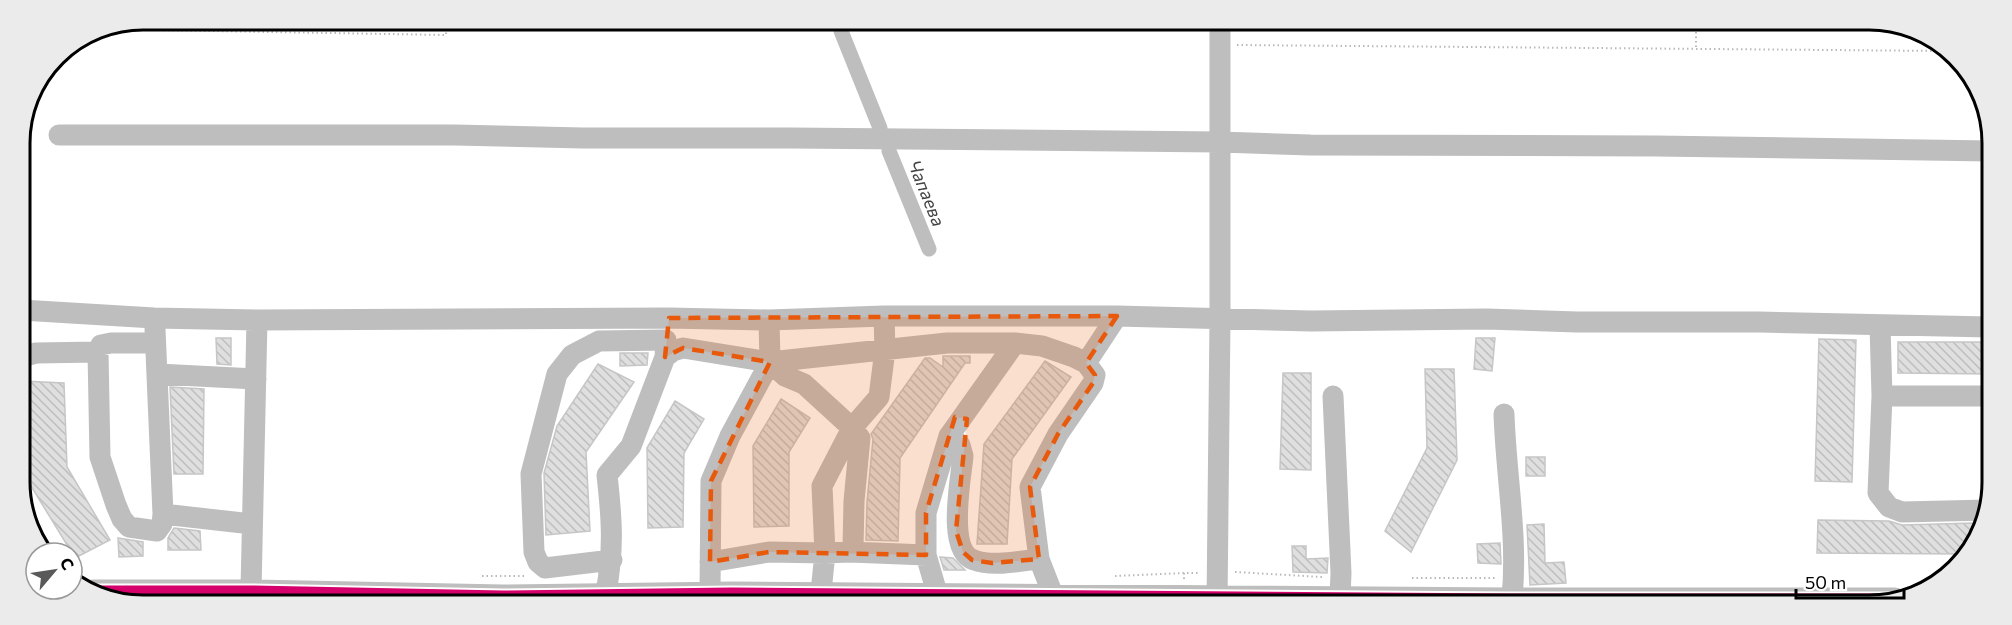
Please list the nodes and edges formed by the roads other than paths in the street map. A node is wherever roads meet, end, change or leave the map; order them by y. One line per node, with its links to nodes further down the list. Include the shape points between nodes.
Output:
1 (1220, 30): 3 (street)
2 (59, 135): 3 (street)
3 (1220, 142): 4 (street); 10 (street)
4 (1982, 151)
5 (30, 311): 8 (street)
6 (884, 316): 7 (street); 12 (street); 18 (street)
7 (1118, 316): 10 (street); 22 (street)
8 (154, 318): 11 (street); 15 (street)
9 (669, 318): 11 (street); 12 (street); 17 (street)
10 (1220, 319): 13 (street); 49 (street)
11 (257, 320): 24 (street)
12 (769, 320): 21 (street)
13 (1880, 325): 14 (street); 26 (street)
14 (1982, 327)
15 (155, 343): 19 (street, via 111,343 101,345); 23 (street)
16 (1015, 343): 18 (street, via 947,343); 22 (street, via 1042,346); 30 (street)
17 (665, 349): 21 (street, via 683,348); 38 (street, via 631,446 607,475); 38 (street, via 599,341 572,355 557,374 531,474 534,552 538,562 545,568)
18 (885, 350): 21 (street); 29 (street, via 879,398)
19 (98, 352): 20 (street); 31 (street, via 100,457 116,505 129,527 157,531)
20 (30, 355)
21 (770, 362): 29 (street, via 804,384); 39 (street, via 711,481)
22 (1086, 363): 37 (street, via 1095,375 1094,383 1058,434 1030,487)
23 (158, 374): 24 (street); 31 (street)
24 (256, 379): 33 (street)
25 (1333, 396): 40 (street)
26 (1882, 396): 27 (street); 32 (street, via 1878,493 1889,507 1902,512)
27 (1982, 396)
28 (1504, 414): 41 (street)
29 (852, 428): 34 (street, via 860,438); 35 (street, via 822,486)
30 (949, 436): 36 (street, via 926,513); 37 (street, via 960,445 963,456 956,531 963,552 972,560 992,563)
31 (163, 514): 33 (street)
32 (1977, 514)
33 (252, 524): 43 (street)
34 (850, 552): 35 (street); 36 (street)
35 (825, 553): 39 (street, via 769,552); 45 (street)
36 (926, 555): 47 (street)
37 (1039, 559): 48 (street)
38 (612, 560): 46 (street)
39 (710, 562): 44 (street)
40 (1341, 588): 41 (street); 50 (street)
41 (1513, 588): 51 (street)
42 (111, 590): 43 (street)
43 (251, 590): 46 (street)
44 (710, 592): 45 (street); 46 (street)
45 (821, 592): 47 (street)
46 (606, 593)
47 (937, 593): 48 (street)
48 (1053, 595)
49 (1217, 595)
50 (1262, 595)
51 (1780, 595)

